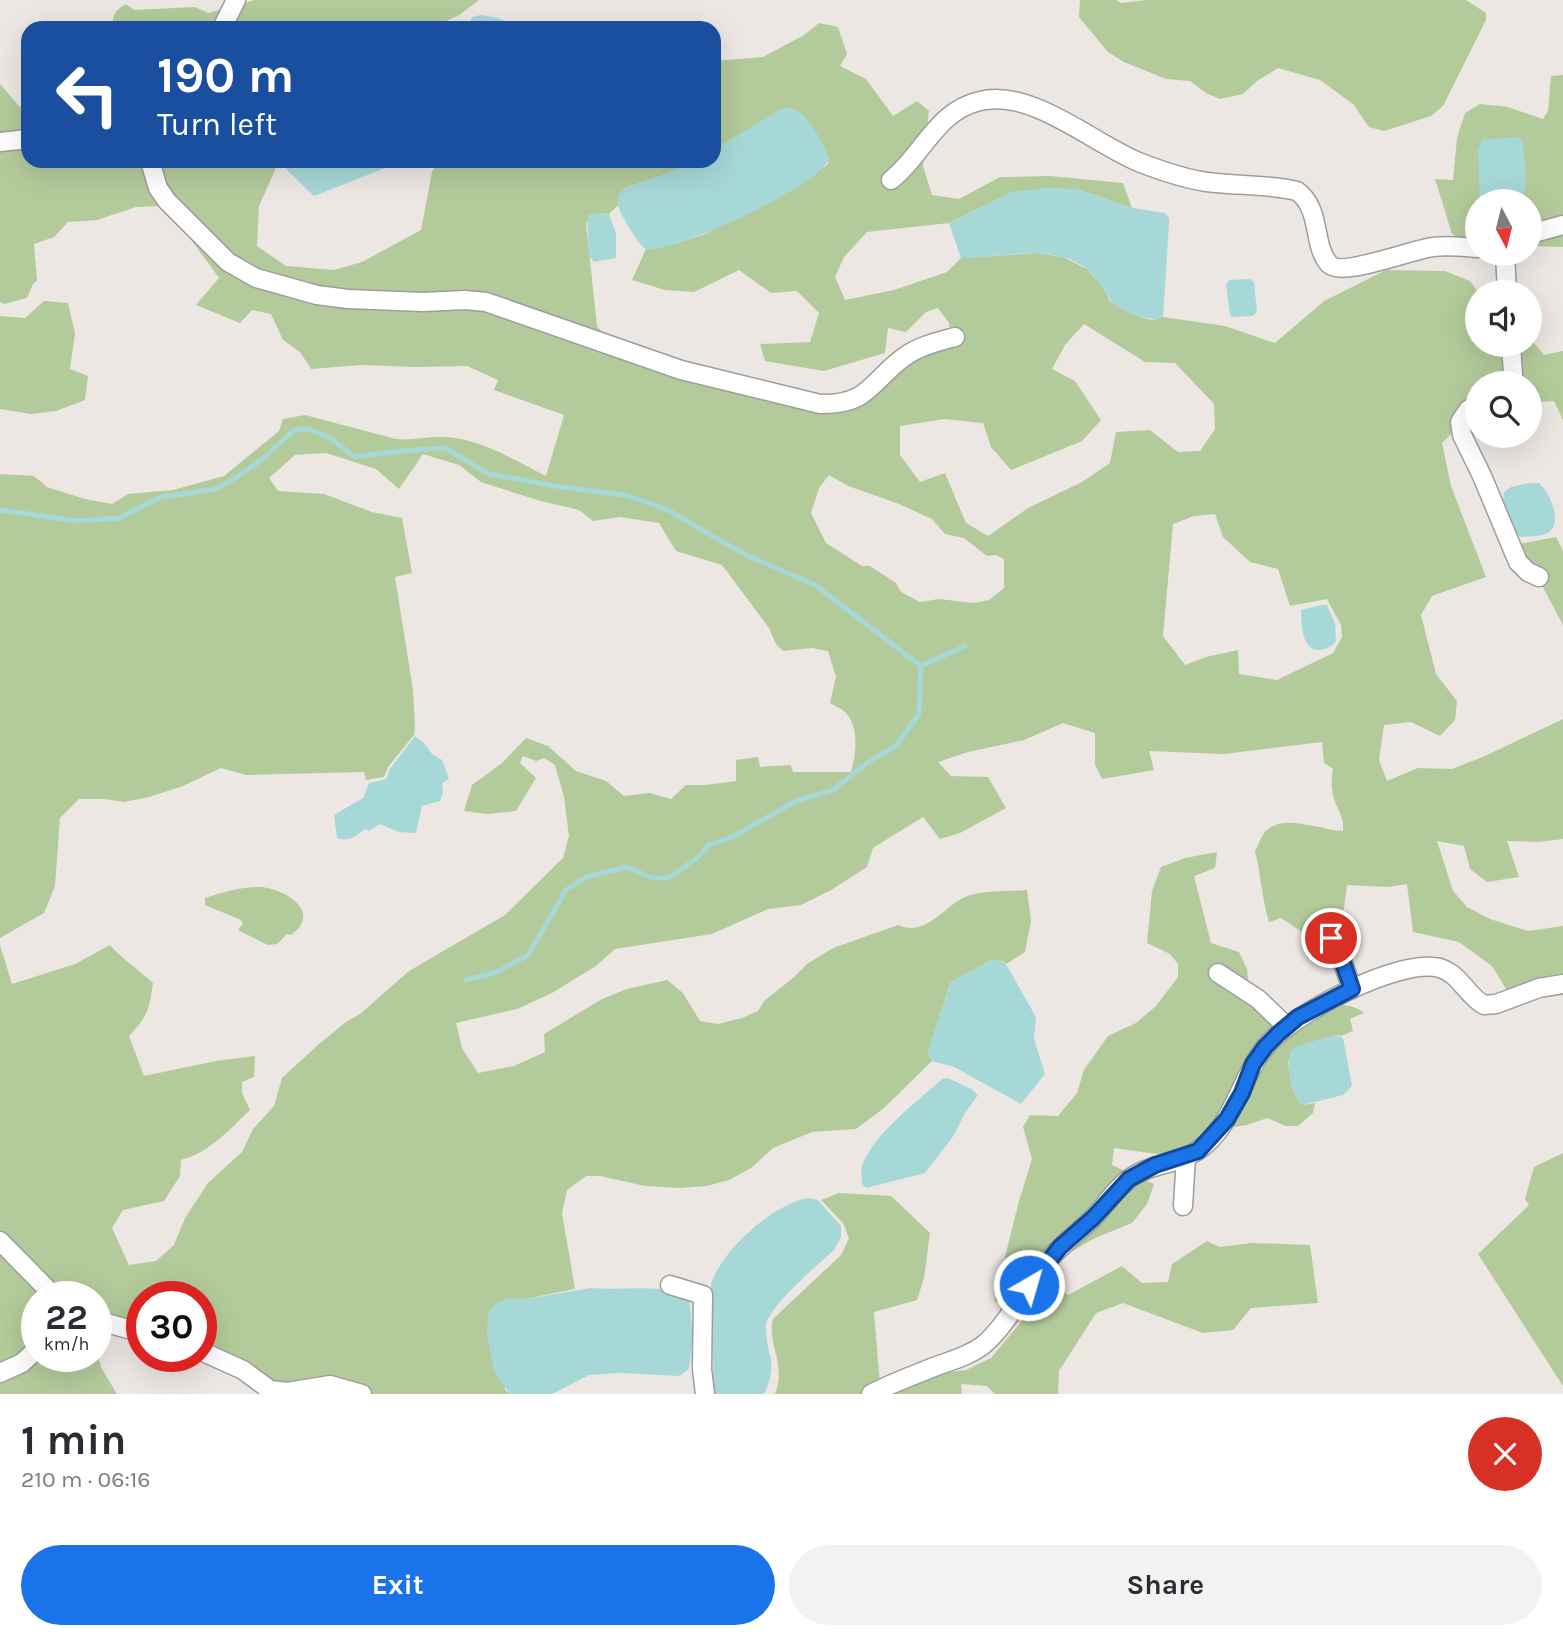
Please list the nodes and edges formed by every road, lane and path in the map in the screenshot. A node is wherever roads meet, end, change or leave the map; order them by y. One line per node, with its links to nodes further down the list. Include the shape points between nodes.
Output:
1 (236, 0): 2 (street)
2 (226, 21)
3 (21, 140): 4 (street)
4 (0, 142)
5 (152, 168): 10 (street, via 167,201 228,262 256,278 348,299 465,300 504,306 681,370 820,404 864,395 905,357)
6 (891, 180): 9 (street, via 945,118 980,100 996,99 1034,107 1108,148 1177,175 1203,182 1297,191 1310,205 1324,256 1336,269 1436,246)
7 (1563, 225): 8 (street)
8 (1542, 231)
9 (1465, 247)
10 (955, 337)
11 (1465, 414): 12 (street, via 1460,422)
12 (1465, 441)
13 (1468, 448): 14 (street, via 1518,562)
14 (1539, 577)
15 (1331, 938): 18 (street)
16 (1218, 973): 19 (street, via 1258,999)
17 (1563, 984): 18 (street, via 1485,1005 1451,973 1427,966)
18 (1352, 989): 19 (street)
19 (1287, 1027): 20 (street, via 1253,1064 1227,1119 1198,1151)
20 (1186, 1156): 21 (street); 30 (street, via 1142,1170 1118,1189 1042,1266 985,1344)
21 (1183, 1206)
22 (0, 1241): 23 (street)
23 (39, 1281)
24 (670, 1285): 29 (street, via 703,1295)
25 (217, 1358): 28 (street, via 270,1390 330,1385)
26 (21, 1363): 27 (street)
27 (0, 1373)
28 (362, 1394)
29 (705, 1394)
30 (871, 1394)

